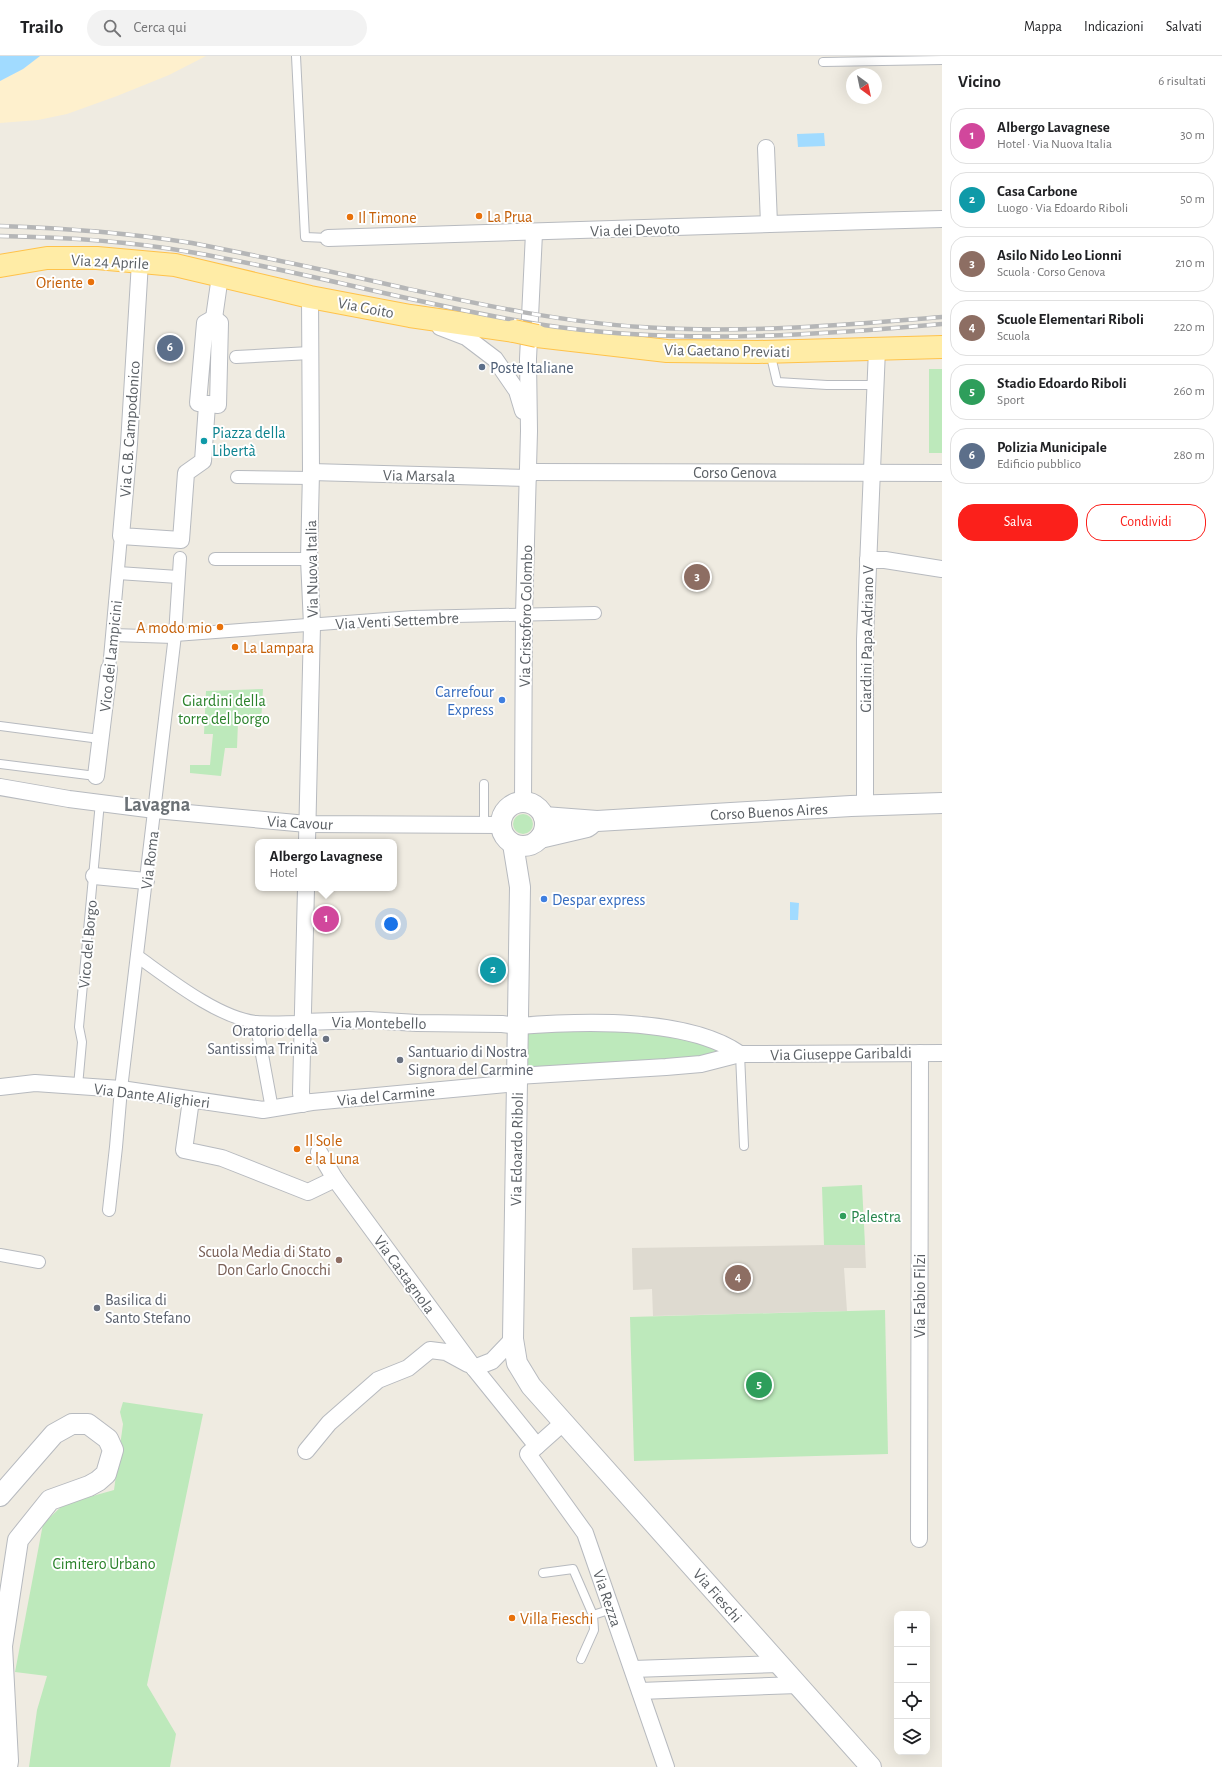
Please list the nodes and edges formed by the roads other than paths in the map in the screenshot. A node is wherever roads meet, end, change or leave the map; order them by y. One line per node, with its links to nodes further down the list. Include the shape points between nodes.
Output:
1 (296, 56): 8 (lane, via 305,237)
2 (942, 60): 3 (lane)
3 (823, 62)
4 (766, 148): 6 (street)
5 (942, 220): 6 (street, Via dei Devoto)
6 (769, 224): 7 (street, Via dei Devoto)
7 (534, 233): 8 (street, Via dei Devoto); 22 (street, Via Cristoforo Colombo, via 528,359)
8 (328, 238)
9 (140, 262): 10 (main road, Via 24 Aprile, via 97,258 47,258); 11 (main road, Via 24 Aprile, via 175,265); 28 (street, Via G.B. Campodonico)
10 (0, 266)
11 (220, 276): 12 (main road, Via Goito); 28 (street, via 217,320 205,323 198,403 207,405 204,461 186,473 181,540)
12 (310, 296): 13 (main road, Via Goito); 19 (street, Via Nuova Italia)
13 (410, 316): 14 (main road, Via Goito); 22 (street, Via Cristoforo Colombo, via 466,337 495,359 517,391)
14 (514, 332): 15 (main road, Via Gaetano Previati, bridge)
15 (537, 336): 18 (main road, Via Gaetano Previati, via 667,351); 22 (street, Via Cristoforo Colombo, via 536,414)
16 (942, 347): 17 (main road, Via Gaetano Previati)
17 (877, 349): 18 (main road, Via Gaetano Previati); 21 (street, Giardini Papa Adriano V)
18 (770, 352): 21 (lane, via 777,382)
19 (310, 353): 20 (street); 25 (street, Via Nuova Italia)
20 (236, 357)
21 (876, 385): 23 (street, Giardini Papa Adriano V, via 874,459)
22 (529, 431): 26 (street, Via Cristoforo Colombo)
23 (871, 472): 24 (street, Corso Genova); 26 (street, Corso Genova); 32 (street, Giardini Papa Adriano V)
24 (942, 473)
25 (311, 475): 26 (street, Via Marsala); 27 (street); 31 (street, Via Nuova Italia)
26 (528, 475): 37 (street, Via Cristoforo Colombo)
27 (237, 477)
28 (121, 536): 34 (street, Vico dei Lampicini)
29 (180, 558): 35 (street, Via Roma)
30 (214, 559): 31 (street)
31 (309, 559): 38 (street, Via Nuova Italia)
32 (868, 560): 33 (street, via 885,560); 51 (street, Giardini Papa Adriano V)
33 (942, 569)
34 (118, 573): 35 (street); 39 (street, Vico dei Lampicini)
35 (178, 577): 40 (street, Via Roma)
36 (595, 613): 37 (street, Via Venti Settembre)
37 (524, 615): 38 (street, Via Venti Settembre, via 413,616); 49 (street, Via Cristoforo Colombo)
38 (312, 625): 40 (street, Via Venti Settembre); 55 (street, Via Nuova Italia)
39 (113, 635): 40 (street, Via Venti Settembre); 41 (street, Vico dei Lampicini)
40 (175, 636): 52 (street, Via Roma)
41 (109, 669): 43 (street, Vico dei Lampicini)
42 (0, 726): 43 (lane)
43 (100, 739): 45 (street, Vico dei Lampicini)
44 (0, 764): 45 (lane)
45 (96, 776)
46 (484, 784): 56 (lane)
47 (0, 787): 48 (street, Via Cavour)
48 (100, 802): 52 (street, Via Cavour); 59 (lane, Vico del Borgo)
49 (523, 802): 53 (street, via 539,808); 56 (street, via 507,809)
50 (942, 803): 51 (street, Corso Buenos Aires)
51 (865, 806): 54 (street, Corso Buenos Aires)
52 (155, 810): 55 (street, Via Cavour); 60 (street, Via Roma)
53 (544, 817): 54 (street, Corso Buenos Aires); 58 (street, via 545,825)
54 (597, 821): 58 (street, Corso Buenos Aires, via 587,828)
55 (307, 824): 56 (street, Via Cavour); 57 (street, Via Nuova Italia)
56 (493, 825): 58 (street, via 507,839)
57 (307, 839)
58 (528, 842): 65 (street, Via Edoardo Riboli, via 520,887)
59 (94, 876): 60 (street); 70 (lane, Vico del Borgo, via 79,1027 82,1042)
60 (146, 881): 62 (street, Via Roma)
61 (306, 891): 64 (street)
62 (137, 956): 63 (street, Via Montebello, via 180,987 226,1013); 72 (street, Via Roma)
63 (256, 1022): 64 (street, Via Montebello); 75 (street)
64 (302, 1022): 65 (street, Via Montebello, via 368,1020); 74 (street)
65 (518, 1026): 68 (street, Via Montebello, via 628,1022 697,1034); 69 (street, Via Edoardo Riboli)
66 (920, 1053): 67 (street, Via Giuseppe Garibaldi); 68 (street, Via Giuseppe Garibaldi); 88 (street, Via Fabio Filzi)
67 (942, 1053)
68 (740, 1054): 69 (street, Via del Carmine, via 701,1064); 76 (lane)
69 (517, 1080): 74 (street, Via del Carmine); 82 (street, Via Edoardo Riboli)
70 (78, 1086): 71 (street, Via Dante Alighieri, via 35,1084); 72 (street, Via Dante Alighieri)
71 (0, 1087)
72 (120, 1090): 73 (street, Via Dante Alighieri); 79 (street, Via Roma)
73 (191, 1100): 75 (street, Via Dante Alighieri, via 263,1110); 78 (street, via 184,1150 222,1158 308,1192)
74 (303, 1104): 75 (street, Via Dante Alighieri)
75 (272, 1108)
76 (744, 1146)
77 (319, 1152): 78 (street, Via Castagnola)
78 (335, 1179): 83 (street, Via Castagnola)
79 (109, 1210)
80 (0, 1255): 81 (street)
81 (39, 1262)
82 (513, 1339): 83 (street, via 492,1361); 84 (street, Via Edoardo Riboli, via 517,1363)
83 (474, 1368): 85 (street, Via Castagnola); 86 (street, via 446,1352 430,1350 408,1368 378,1380 329,1423)
84 (564, 1422): 85 (street); 93 (street, Via Fieschi)
85 (537, 1446): 90 (street, Via Rezza, via 528,1454 585,1533)
86 (306, 1451)
87 (0, 1496): 97 (street, via 54,1434 72,1424 88,1424 108,1438 113,1450 106,1474 89,1486 50,1500 18,1540 2,1646 8,1761)
88 (919, 1539)
89 (543, 1572): 91 (lane, via 573,1569)
90 (612, 1609): 91 (lane); 94 (street, Via Rezza)
91 (593, 1615): 92 (lane, via 594,1630)
92 (581, 1659)
93 (780, 1664): 94 (street); 95 (street, Via Fieschi)
94 (633, 1669): 96 (street, Via Rezza)
95 (798, 1685): 96 (street); 99 (street, Via Fieschi)
96 (640, 1691): 98 (street, Via Rezza)
97 (6, 1767)
98 (666, 1767)
99 (872, 1767)

